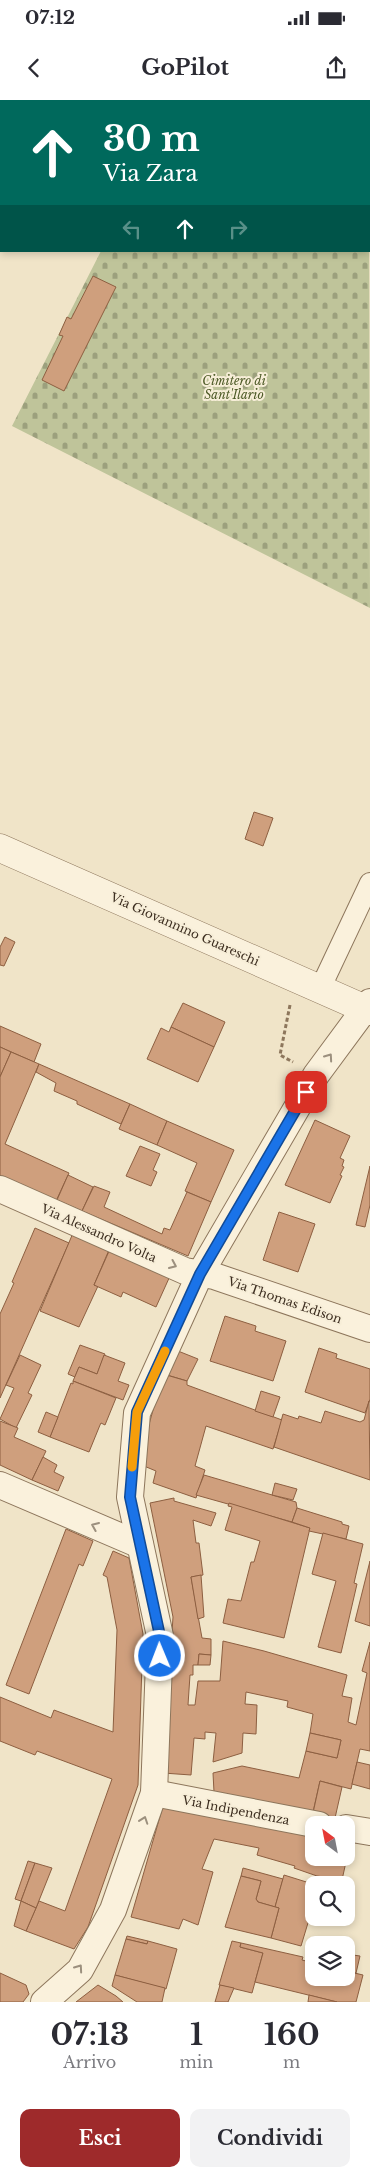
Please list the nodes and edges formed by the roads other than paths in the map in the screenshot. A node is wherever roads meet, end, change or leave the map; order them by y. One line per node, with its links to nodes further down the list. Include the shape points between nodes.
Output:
1 (0, 848): 3 (street, Via Giovannino Guareschi)
2 (370, 883): 3 (street)
3 (320, 989): 4 (street, Via Giovannino Guareschi)
4 (368, 1007): 6 (street, one-way to 4, via 316,1075)
5 (0, 1189): 6 (street, Via Alessandro Volta, one-way to 6, via 185,1271)
6 (200, 1274): 7 (street, Via Thomas Edison); 9 (street, via 137,1412 130,1497)
7 (370, 1329)
8 (0, 1485): 9 (street, one-way to 8)
9 (140, 1545): 10 (street, via 160,1636)
10 (154, 1793): 11 (street, Via Indipendenza); 14 (street, one-way to 10, via 80,1970 113,1910)
11 (305, 1822)
12 (355, 1830): 13 (street)
13 (370, 1832)
14 (44, 2002)

